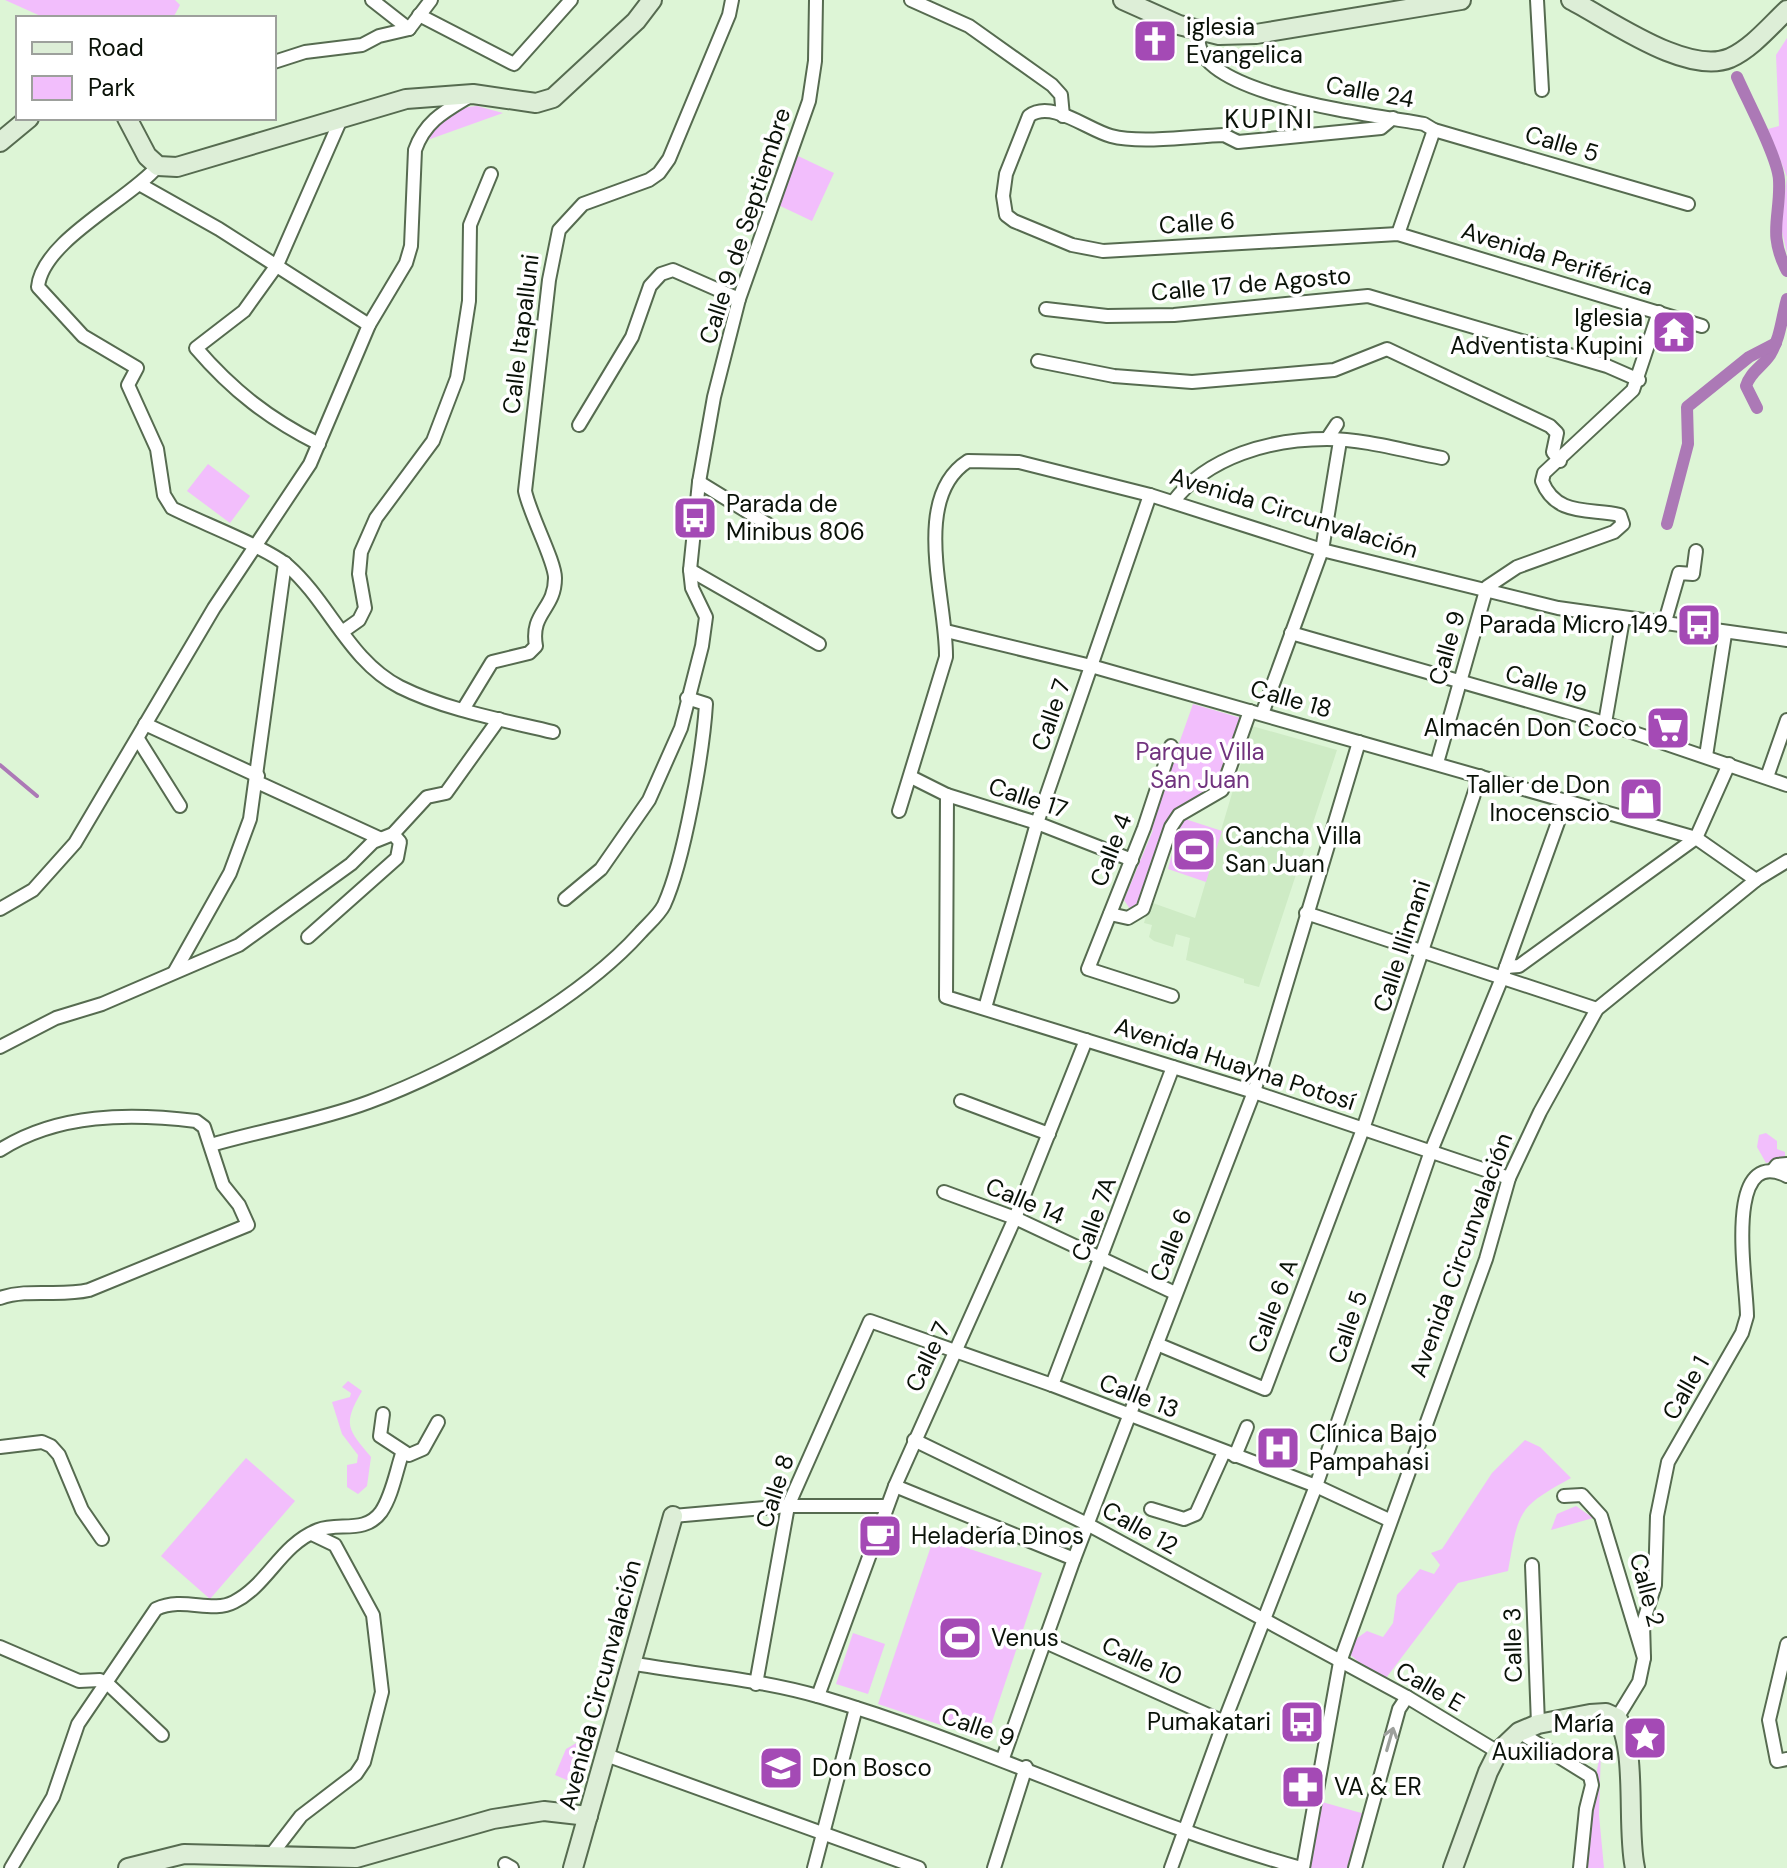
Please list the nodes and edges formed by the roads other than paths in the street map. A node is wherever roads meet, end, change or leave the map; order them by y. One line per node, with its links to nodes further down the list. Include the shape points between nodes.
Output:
1 (372, 0): 14 (street)
2 (431, 0): 13 (street)
3 (571, 0): 13 (street, via 514,64)
4 (652, 0): 18 (main road, via 553,98 536,103)
5 (732, 0): 66 (street, Calle Itapalluni, via 659,173 583,204 559,230 525,491 530,516 556,573 553,601 537,618 536,646 529,653 492,662)
6 (816, 0): 32 (street, Calle 9 de Septiembre, via 809,101)
7 (911, 0): 19 (street, via 969,26 1052,85 1061,95)
8 (1123, 0): 15 (main road)
9 (1461, 0): 15 (main road, via 1256,34)
10 (1537, 0): 17 (street)
11 (1571, 0): 12 (main road, via 1673,54 1709,64 1753,43)
12 (1787, 10)
13 (419, 15): 14 (street)
14 (409, 29): 16 (street, via 362,45)
15 (1200, 31): 20 (street, Calle 24, via 1202,55 1239,83 1289,99)
16 (276, 61)
17 (1542, 90)
18 (473, 94): 21 (main road, via 406,99); 35 (street, via 441,113 420,135 408,255)
19 (1063, 116): 20 (street, via 1113,137 1224,135 1238,142 1381,128); 30 (street, Calle 6, via 1039,111 1029,116 1003,196 1006,215 1014,221 1072,245 1103,251)
20 (1393, 118): 24 (street, Calle 24)
21 (341, 119): 26 (main road, via 177,167); 31 (street)
22 (27, 120): 25 (main road)
23 (129, 120): 26 (main road)
24 (1429, 127): 29 (street, Calle 5); 30 (street)
25 (0, 142)
26 (158, 166): 28 (street)
27 (491, 174): 58 (street, via 470,225 469,301 457,378 433,441 376,518 361,552 365,608)
28 (141, 185): 31 (street); 49 (street, via 69,239 41,273 38,287 83,336 137,368 128,385 162,463 166,502)
29 (1688, 204)
30 (1398, 234): 34 (street, Avenida Periférica)
31 (277, 265): 35 (street); 42 (street, via 244,311 196,348 257,409)
32 (739, 299): 40 (street, via 673,270 661,274 650,286 632,337); 45 (street, Calle 9 de Septiembre)
33 (1046, 309): 38 (street, Calle 17 de Agosto, via 1107,316 1174,315 1368,296)
34 (1659, 312): 36 (street, Avenida Periférica); 38 (street)
35 (369, 325): 42 (street)
36 (1702, 326)
37 (1038, 361): 44 (street, via 1114,376 1192,382 1334,370 1387,349 1550,426 1557,433 1553,452)
38 (1639, 380): 44 (street, via 1629,396)
39 (1337, 424): 41 (street)
40 (579, 425)
41 (1334, 440): 43 (street); 47 (street, via 1242,452 1195,479); 50 (street)
42 (319, 444): 49 (street)
43 (1442, 458)
44 (1560, 461): 54 (street, via 1542,481 1552,497 1576,512 1620,515 1621,528 1517,567)
45 (699, 482): 48 (street); 53 (street, Calle 9 de Septiembre)
46 (1150, 495): 47 (street, Avenida Circunvalación); 57 (street, Avenida Circunvalación, via 1019,462 986,459 957,468 942,491 936,527 935,559); 63 (street)
47 (1173, 502): 50 (street, Avenida Circunvalación)
48 (769, 525)
49 (255, 549): 52 (street); 71 (street)
50 (1322, 550): 54 (street, Avenida Circunvalación); 59 (street)
51 (1696, 551): 56 (street, via 1693,574 1679,573)
52 (285, 563): 58 (street, via 316,594); 82 (street)
53 (690, 570): 62 (street); 65 (street, Calle 9 de Septiembre, via 706,617)
54 (1486, 592): 55 (street, Avenida Circunvalación); 64 (street, Calle 9)
55 (1623, 619): 56 (street, Avenida Circunvalación); 70 (street)
56 (1664, 625): 60 (street, Avenida Circunvalación)
57 (946, 631): 63 (street, Calle 18); 80 (street, via 944,668)
58 (342, 632): 66 (street, via 360,657 400,687)
59 (1291, 633): 64 (street, Calle 19); 67 (street)
60 (1725, 634): 61 (street, Avenida Circunvalación); 76 (street)
61 (1787, 640)
62 (819, 644)
63 (1091, 666): 67 (street, Calle 18); 88 (street, Calle 7)
64 (1460, 683): 70 (street, Calle 19); 77 (street, Calle 9)
65 (687, 698): 95 (street, Calle 9 de Septiembre, via 669,761 649,800 601,869); 113 (street, via 706,704 704,728 663,907 594,979 529,1021 369,1102)
66 (464, 708): 68 (street)
67 (1256, 712): 74 (street, Calle 18); 98 (street, via 1222,790 1179,815 1171,827 1143,909 1128,918)
68 (499, 719): 72 (street); 89 (street, via 446,793 427,797)
69 (1787, 720): 81 (street)
70 (1605, 723): 76 (street, Calle 19)
71 (145, 724): 73 (street); 82 (street)
72 (553, 732)
73 (138, 739): 86 (street); 96 (street, via 47,879)
74 (1359, 742): 77 (street, Calle 18); 97 (street, Calle 6)
75 (1171, 746): 92 (street, Calle 4)
76 (1706, 756): 78 (street, Calle 19)
77 (1437, 763): 79 (street, Calle 18)
78 (1729, 764): 81 (street, Calle 19); 91 (street)
79 (1480, 776): 85 (street, Calle 18); 100 (street, Calle Illimani)
80 (911, 777): 84 (street, Calle 17); 87 (street)
81 (1767, 777): 83 (street, Calle 19)
82 (257, 779): 90 (street); 101 (street, via 242,847)
83 (1787, 785)
84 (947, 795): 88 (street, Calle 17); 104 (street, Avenida Huayna Potosí, via 946,997)
85 (1566, 800): 91 (street, Calle 18); 102 (street, Calle 5)
86 (180, 806)
87 (899, 811)
88 (1037, 823): 92 (street, Calle 17); 104 (street, Calle 7)
89 (393, 834): 90 (street); 99 (street, via 400,842 397,858)
90 (379, 838): 101 (street, via 239,945)
91 (1696, 838): 94 (street, Calle 18); 102 (street)
92 (1132, 860): 98 (street, Calle 4)
93 (1787, 861): 94 (street, Avenida Circunvalación)
94 (1756, 880): 105 (street, Avenida Circunvalación)
95 (565, 899)
96 (0, 909)
97 (1306, 913): 100 (street); 109 (street, Calle 6)
98 (1110, 914): 103 (street, Calle 4, via 1088,969)
99 (308, 937)
100 (1423, 952): 102 (street); 111 (street, Calle Illimani)
101 (175, 971): 107 (street, via 56,1018)
102 (1504, 972): 105 (street); 115 (street, Calle 5)
103 (1172, 996)
104 (985, 1008): 106 (street, Avenida Huayna Potosí)
105 (1597, 1009): 119 (street, Avenida Circunvalación)
106 (1086, 1040): 108 (street, Avenida Huayna Potosí); 112 (street, Calle 7)
107 (0, 1047)
108 (1173, 1067): 109 (street, Avenida Huayna Potosí); 122 (street, Calle 7A)
109 (1254, 1092): 111 (street, Avenida Huayna Potosí); 123 (street, Calle 6)
110 (961, 1101): 112 (street)
111 (1363, 1129): 115 (street, Avenida Huayna Potosí); 126 (street, Calle 6 A, via 1265,1389)
112 (1049, 1134): 121 (street, Calle 7)
113 (211, 1145): 114 (street, via 196,1121 136,1115 28,1134); 124 (street, via 223,1185 248,1225 89,1290)
114 (0, 1150)
115 (1431, 1151): 119 (street, Avenida Huayna Potosí); 138 (street, Calle 5)
116 (1787, 1164): 117 (street, Calle 1)
117 (1773, 1170): 118 (street); 154 (street, Calle 1, via 1756,1174 1744,1192 1747,1316 1742,1333 1661,1482 1655,1585 1643,1623)
118 (1787, 1176)
119 (1509, 1178): 144 (street, Avenida Circunvalación, via 1486,1259)
120 (944, 1192): 121 (street, Calle 14)
121 (1015, 1218): 122 (street, Calle 14); 127 (street, Calle 7)
122 (1102, 1260): 123 (street, Calle 14); 128 (street, Calle 7A)
123 (1175, 1293): 126 (street, Calle 6)
124 (0, 1298)
125 (870, 1321): 127 (street, Calle 13); 140 (street, Calle 8)
126 (1157, 1344): 130 (street, Calle 6)
127 (955, 1352): 128 (street, Calle 13); 133 (street, Calle 7)
128 (1052, 1385): 130 (street, Calle 13)
129 (383, 1414): 135 (street, via 380,1436)
130 (1129, 1416): 136 (street, Calle 13); 145 (street, Calle 6)
131 (438, 1422): 135 (street, via 420,1453)
132 (1247, 1427): 136 (street)
133 (914, 1440): 137 (street, Calle 7); 145 (street, Calle 12)
134 (0, 1447): 147 (street, via 42,1442 51,1446)
135 (402, 1454): 146 (street, via 381,1512 368,1523)
136 (1230, 1454): 138 (street, Calle 13); 142 (street, via 1196,1514 1184,1519)
137 (895, 1486): 141 (street, Calle 7); 148 (street)
138 (1316, 1486): 144 (street, Calle 13); 150 (street, Calle 5)
139 (1564, 1496): 154 (street, Calle 2, via 1582,1495 1601,1516)
140 (788, 1506): 141 (street); 143 (street); 158 (street, Calle 8)
141 (887, 1506): 159 (street, Calle 7)
142 (1151, 1509)
143 (673, 1516): 156 (main road, Avenida Circunvalación)
144 (1389, 1520): 155 (street, Avenida Circunvalación)
145 (1087, 1524): 148 (street, Calle 6); 150 (street, Calle 12)
146 (312, 1534): 157 (street, via 280,1555 255,1587 232,1604 171,1602 156,1609); 175 (street, via 335,1545 373,1615 382,1692 356,1774 301,1816)
147 (102, 1539)
148 (1074, 1559): 151 (street, Calle 6)
149 (1532, 1565): 164 (street, Calle 3)
150 (1263, 1622): 155 (street, Calle 12); 163 (street, Calle 5)
151 (1043, 1641): 163 (street, Calle 10); 169 (street, Calle 6)
152 (1787, 1644): 170 (street, via 1769,1720 1777,1761)
153 (0, 1647): 157 (street, via 79,1681)
154 (1644, 1658): 162 (street, Calle 2, via 1639,1682)
155 (1340, 1662): 160 (street, Calle E); 185 (street)
156 (630, 1663): 158 (street, Calle 9); 168 (main road, Avenida Circunvalación)
157 (108, 1684): 166 (street); 178 (street, via 78,1724 53,1797)
158 (756, 1684): 159 (street, Calle 9)
159 (818, 1696): 161 (street, Calle 9)
160 (1407, 1697): 167 (street, Calle E); 186 (street, one-way to 160, via 1399,1709)
161 (856, 1708): 169 (street, Calle 9); 174 (street)
162 (1617, 1718): 164 (main road, via 1590,1714); 189 (main road, via 1625,1735)
163 (1224, 1722): 173 (street, Calle 5)
164 (1538, 1724): 165 (main road)
165 (1519, 1732): 167 (main road); 188 (street, via 1590,1776)
166 (162, 1735)
167 (1498, 1752): 187 (main road)
168 (606, 1755): 172 (main road, Avenida Circunvalación); 174 (street)
169 (1003, 1758): 171 (street, Calle 9)
170 (1787, 1759)
171 (1026, 1767): 173 (street, Calle 9); 183 (street)
172 (588, 1816): 176 (main road, via 544,1811 493,1819); 180 (main road, Avenida Circunvalación)
173 (1185, 1830): 177 (street, Calle 9); 184 (street, Calle 5)
174 (823, 1832): 181 (street); 182 (street)
175 (271, 1855): 176 (main road); 179 (main road, via 184,1854)
176 (349, 1863)
177 (1261, 1863): 185 (street, Calle 9)
178 (11, 1868)
179 (128, 1868)
180 (573, 1868)
181 (814, 1868)
182 (919, 1868)
183 (994, 1868)
184 (1171, 1868)
185 (1302, 1868)
186 (1355, 1868)
187 (1453, 1868)
188 (1580, 1868)
189 (1635, 1868)

